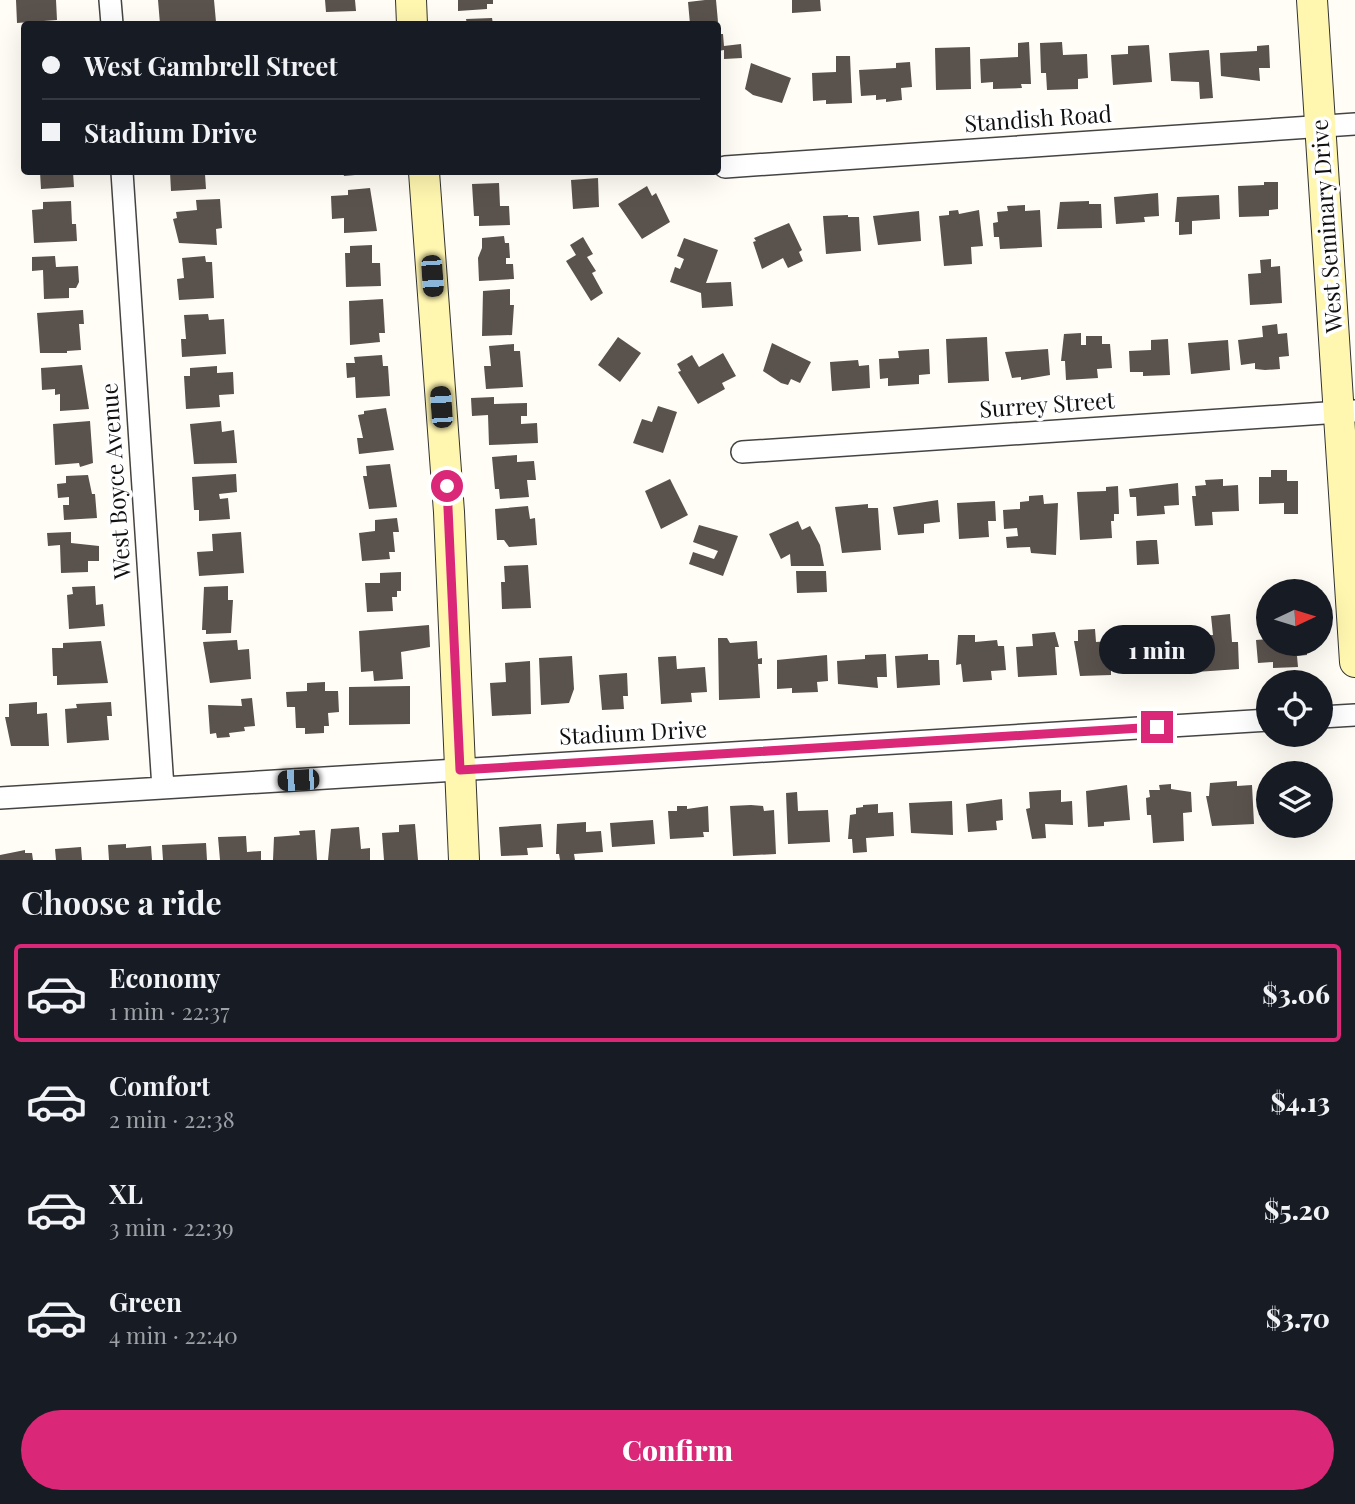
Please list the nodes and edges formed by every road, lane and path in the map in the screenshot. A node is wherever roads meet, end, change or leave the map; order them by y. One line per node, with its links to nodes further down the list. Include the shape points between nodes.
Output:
1 (110, 0): 4 (street)
2 (411, 0): 5 (street)
3 (1312, 0): 7 (street, West Seminary Drive)
4 (112, 21)
5 (412, 21)
6 (1355, 124): 7 (street, Standish Road)
7 (1320, 125): 8 (street, Standish Road); 11 (street, West Seminary Drive)
8 (724, 167)
9 (122, 175): 19 (street, West Boyce Avenue)
10 (424, 175): 18 (street, via 449,512)
11 (1347, 412): 12 (street, Surrey Street); 13 (street, West Seminary Drive)
12 (741, 452)
13 (1353, 586): 14 (street, West Seminary Drive)
14 (1355, 662)
15 (1355, 715): 16 (street)
16 (1333, 716)
17 (1256, 721): 18 (street, Stadium Drive)
18 (460, 770): 19 (street, Stadium Drive); 21 (street)
19 (163, 788): 20 (street, Stadium Drive)
20 (0, 798)
21 (464, 860)

